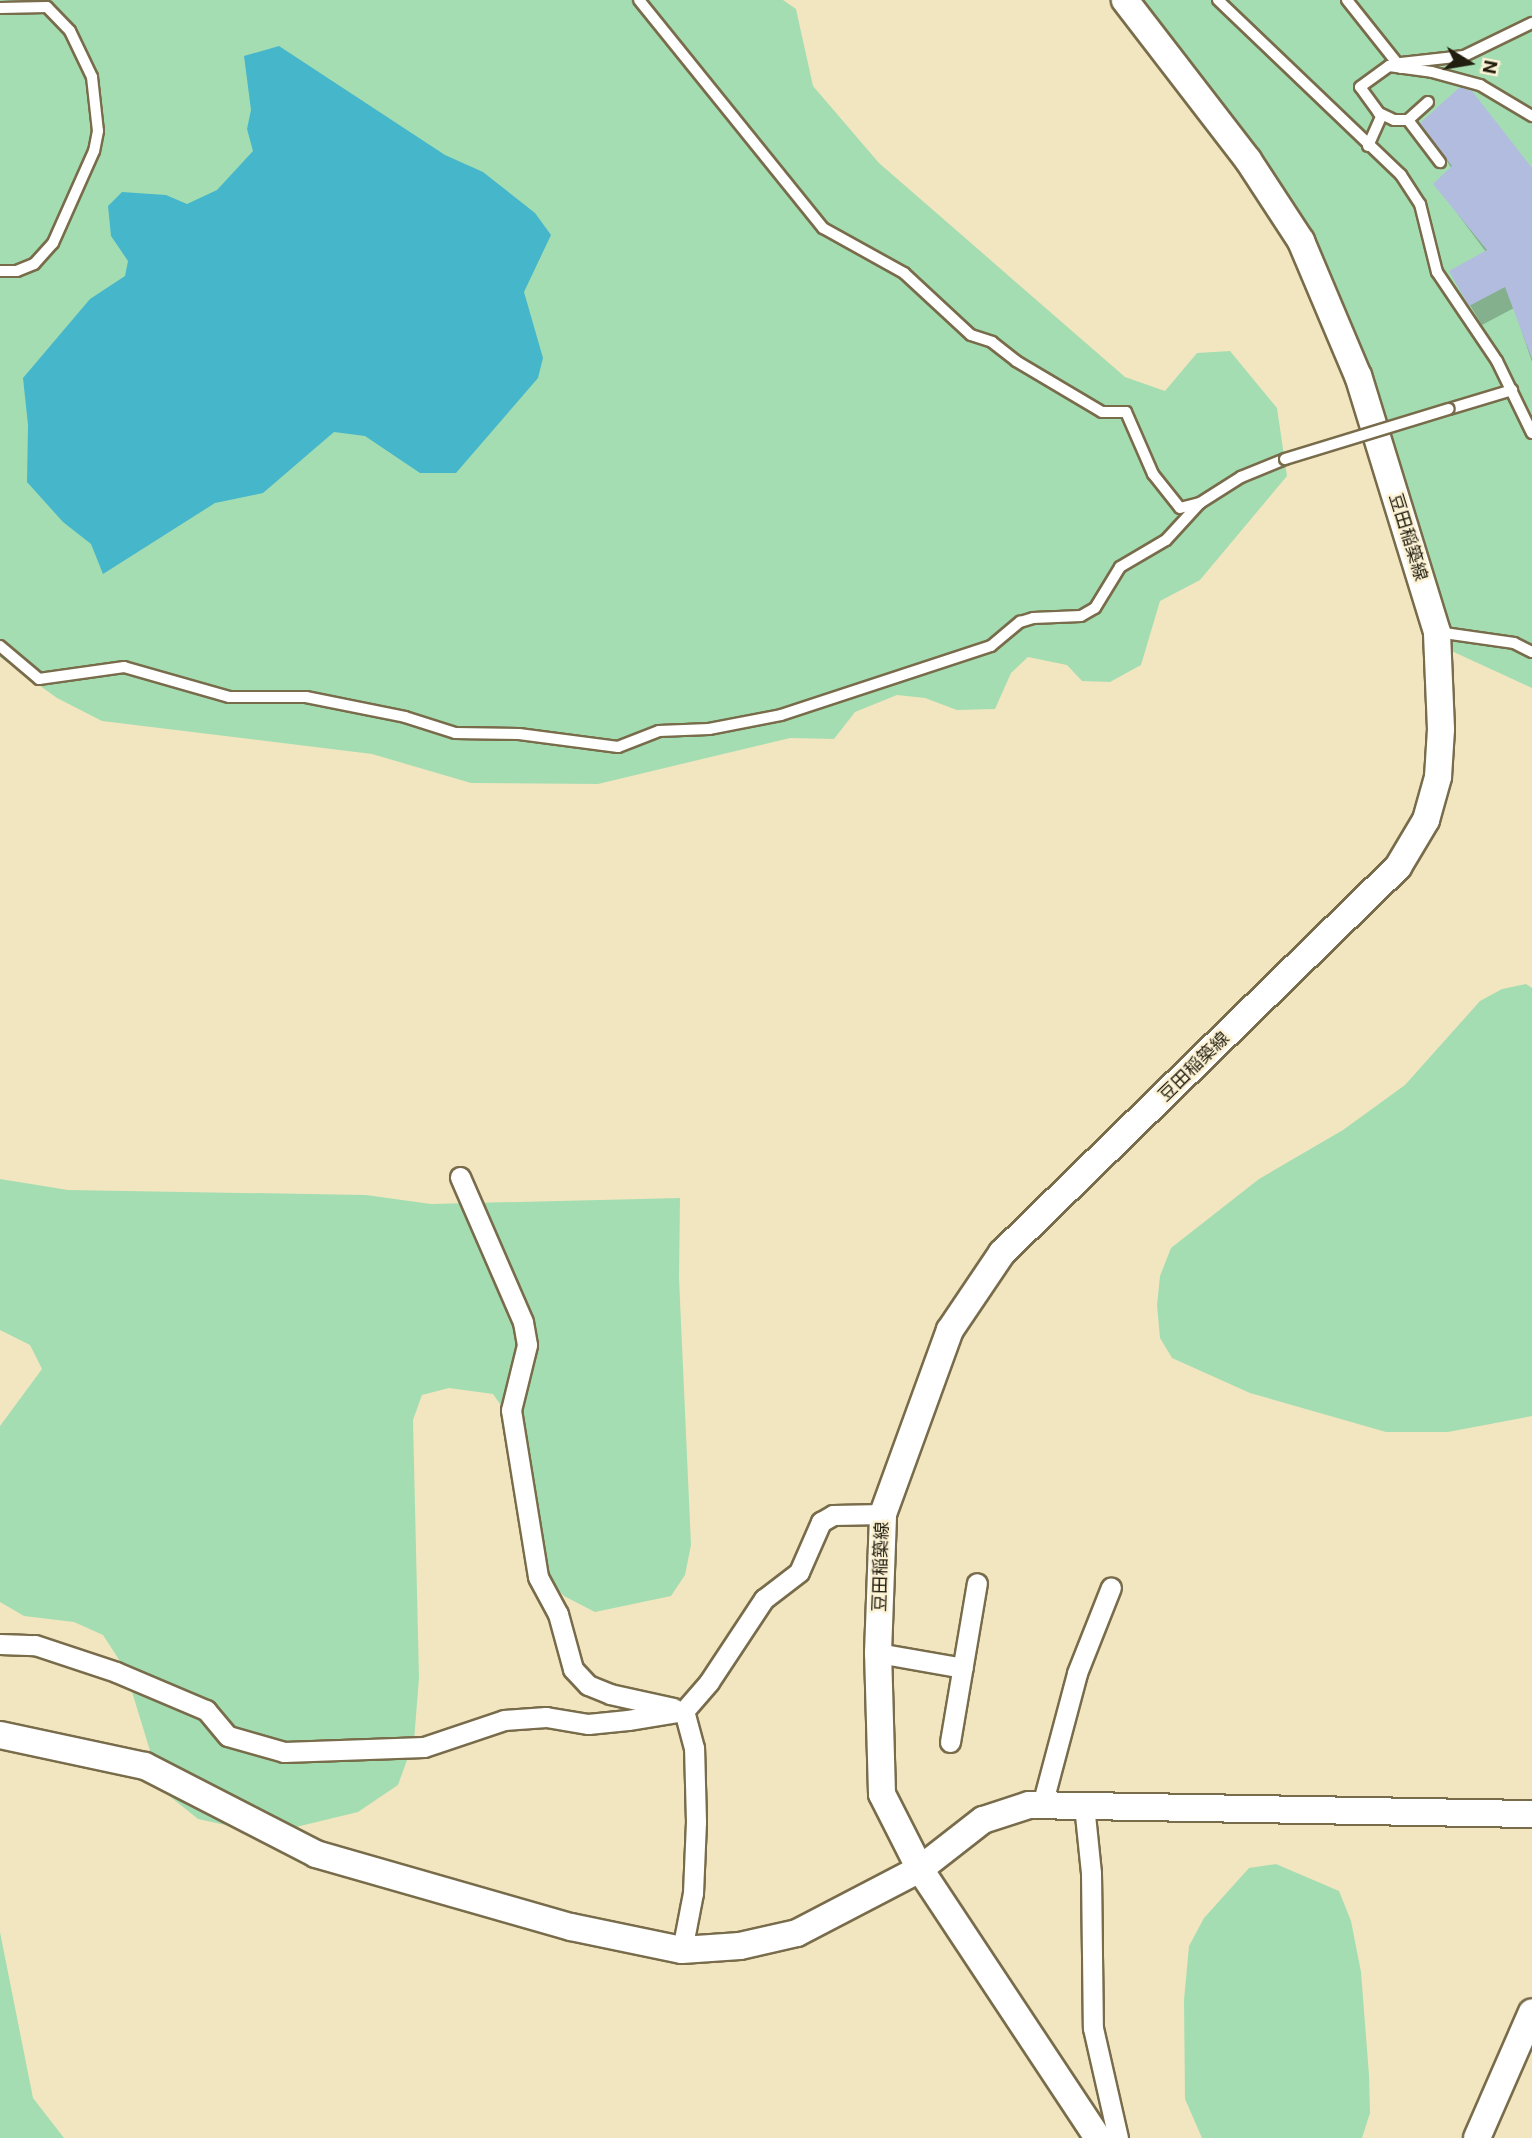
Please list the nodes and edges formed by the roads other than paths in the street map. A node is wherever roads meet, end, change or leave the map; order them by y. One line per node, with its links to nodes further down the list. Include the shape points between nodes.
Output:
1 (639, 0): 18 (lane, via 823,228 904,273 971,335 992,342 1102,412 1126,412 1165,492 1180,508)
2 (1125, 0): 19 (main road, 豆田稲築線, via 1248,160 1301,241 1358,376)
3 (1218, 0): 13 (lane)
4 (1346, 0): 8 (lane)
5 (45, 3): 6 (lane); 15 (lane, via 70,31 88,66 98,131 94,151 53,243 34,264)
6 (0, 8)
7 (1532, 23): 8 (lane, via 1464,56)
8 (1400, 65): 10 (lane, via 1389,66 1360,87); 11 (lane, via 1480,85)
9 (1428, 102): 12 (lane)
10 (1382, 115): 12 (lane); 13 (lane)
11 (1532, 116)
12 (1408, 120): 14 (lane)
13 (1368, 146): 16 (lane, via 1401,175 1420,204 1437,272)
14 (1440, 162)
15 (0, 271)
16 (1513, 390): 17 (lane); 18 (lane, bridge, via 1284,459 1241,477)
17 (1532, 433)
18 (1200, 503): 20 (lane, via 1166,540 1120,567 1095,608 1081,616 1020,622 991,646 781,715 709,729 659,731 618,747 519,734 455,733 405,717 306,697 229,697 124,667 39,679)
19 (1437, 632): 21 (lane, via 1514,643); 23 (main road, 豆田稲築線, via 1438,777 1426,820 1398,867 1002,1253 950,1330)
20 (0, 646)
21 (1532, 652)
22 (460, 1177): 29 (street, via 523,1322 527,1345 512,1410 538,1577 558,1614 573,1669 587,1685 610,1694)
23 (883, 1514): 27 (main road, 豆田稲築線); 29 (street, via 832,1515 821,1522 799,1572 764,1599)
24 (977, 1583): 28 (street)
25 (1111, 1587): 32 (street, via 1077,1673)
26 (0, 1644): 29 (street, via 35,1645 116,1672 206,1710 228,1736 284,1752 424,1747 504,1720 554,1718 588,1724)
27 (878, 1653): 28 (street); 35 (main road, 豆田稲築線, via 881,1794)
28 (962, 1668): 31 (street)
29 (684, 1711): 36 (street, via 694,1748 696,1835 693,1894)
30 (0, 1735): 36 (main road, via 145,1766 316,1854 571,1927)
31 (950, 1742)
32 (1042, 1805): 33 (main road); 35 (main road, via 1005,1809 983,1820)
33 (1084, 1805): 34 (main road); 39 (street, via 1091,1873 1093,2028)
34 (1532, 1814)
35 (920, 1869): 36 (main road, via 797,1933 740,1947); 38 (main road, 豆田稲築線)
36 (682, 1950)
37 (1532, 2012): 40 (main road)
38 (1098, 2138)
39 (1118, 2138)
40 (1477, 2138)

